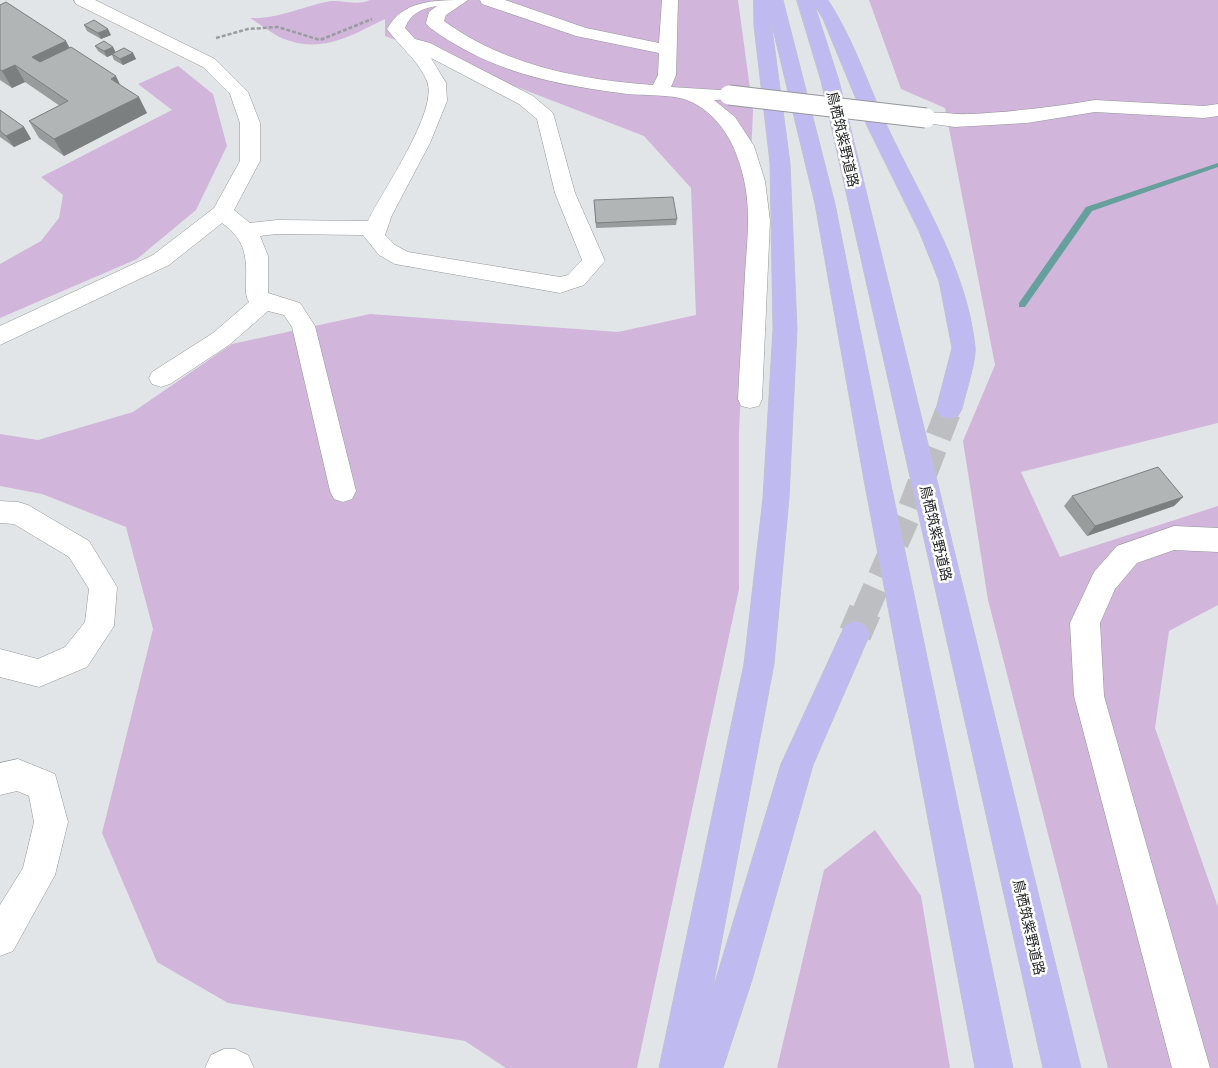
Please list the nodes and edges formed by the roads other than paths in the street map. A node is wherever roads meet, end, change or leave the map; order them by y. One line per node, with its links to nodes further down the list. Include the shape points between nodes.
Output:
1 (82, 0): 15 (street, via 209,63 239,92 250,123 250,161)
2 (442, 0): 10 (street, via 408,8 400,17 396,29)
3 (460, 0): 12 (street, via 438,12 435,23 488,56 553,77)
4 (488, 0): 11 (street, via 582,32)
5 (670, 0): 11 (street)
6 (762, 0): 32 (main road, via 780,163 784,329 776,498 758,664)
7 (775, 0): 34 (main road, via 825,204)
8 (805, 0): 35 (main road, 鳥栖筑紫野道路, via 830,81)
9 (820, 0): 22 (main road, via 832,19 878,128 930,231 950,281 964,348)
10 (411, 43): 16 (street, via 439,90 436,107); 16 (street, via 526,100 546,117 565,193 594,261 576,280 560,285 403,259 387,250 374,236)
11 (668, 50): 12 (street, via 667,75)
12 (660, 90): 13 (street)
13 (687, 93): 14 (street, bridge, via 955,121 1009,118 1095,106); 21 (street, via 711,106 728,121 744,146 755,181 759,221)
14 (1218, 110)
15 (222, 212): 17 (street); 19 (street, via 161,260)
16 (376, 228): 17 (street, via 277,227)
17 (246, 231): 18 (street, via 255,242 257,296)
18 (264, 302): 20 (street, via 221,339); 23 (street, via 292,309 303,326)
19 (0, 336)
20 (160, 378)
21 (750, 399)
22 (949, 410)
23 (344, 492)
24 (0, 512): 27 (street, via 18,513 79,550 103,587 99,626 76,657 39,673)
25 (1218, 540): 36 (street, via 1174,538 1127,554 1104,581 1085,623 1088,696)
26 (854, 634): 33 (main road, via 797,764 734,980)
27 (0, 663)
28 (0, 779): 29 (street, via 18,776 42,786 50,822 38,875)
29 (0, 938)
30 (224, 1068): 31 (street)
31 (235, 1068)
32 (678, 1068)
33 (704, 1068)
34 (994, 1068)
35 (1062, 1068)
36 (1191, 1068)

